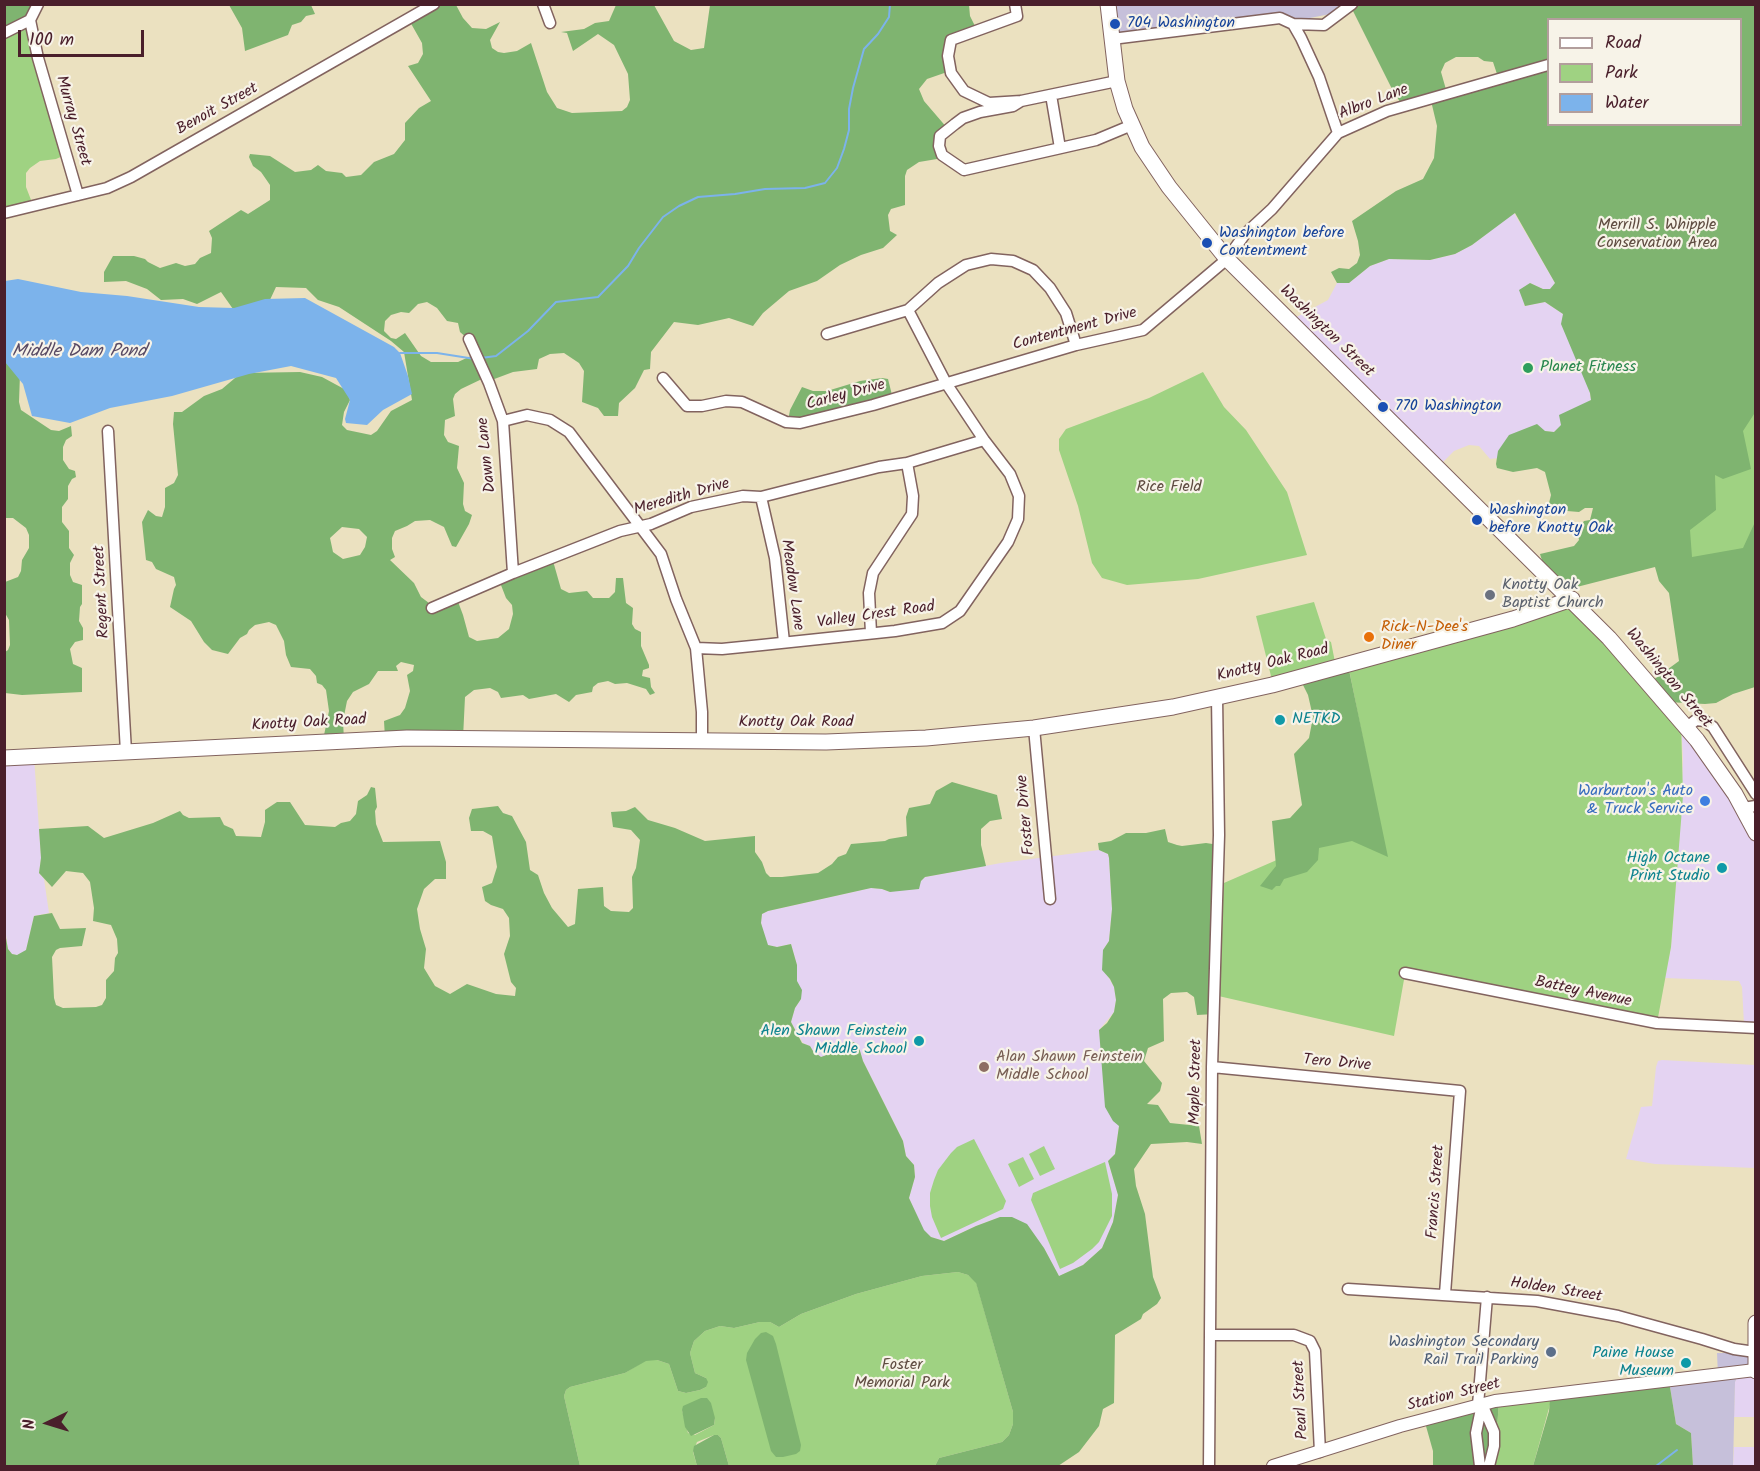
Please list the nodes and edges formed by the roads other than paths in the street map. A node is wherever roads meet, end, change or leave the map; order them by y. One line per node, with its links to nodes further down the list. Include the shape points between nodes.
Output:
1 (38, 4): 7 (street)
2 (434, 4): 19 (street, Benoit Street, via 131,177)
3 (543, 4): 8 (street)
4 (1015, 4): 15 (street, via 1017,16 951,40 948,56 951,73 964,91 989,103)
5 (1108, 4): 11 (main road, Washington Street)
6 (1352, 4): 9 (street, via 1324,25)
7 (30, 20): 10 (street); 19 (street, Murray Street)
8 (550, 23)
9 (1293, 24): 11 (street, via 1280,18 1254,20); 17 (street, via 1319,77)
10 (4, 33)
11 (1112, 39): 13 (main road, Washington Street)
12 (1547, 65): 17 (street, Albro Lane, via 1387,111)
13 (1117, 81): 14 (street); 16 (main road, Washington Street)
14 (1051, 94): 15 (street); 18 (street)
15 (1021, 101): 18 (street, via 963,118 940,136 942,156 964,170)
16 (1132, 125): 18 (street, via 1096,140); 21 (main road, Washington Street, via 1169,187)
17 (1338, 133): 21 (street, Albro Lane, via 1245,234)
18 (1060, 148)
19 (78, 195): 20 (street, Benoit Street)
20 (4, 213)
21 (1227, 259): 25 (street, Contentment Drive, via 1143,330); 35 (main road, Washington Street)
22 (908, 310): 23 (street); 25 (street, via 966,265 991,259 1013,261 1033,270 1050,288 1066,313); 27 (street, Valley Crest Road)
23 (827, 334)
24 (469, 339): 28 (street, Dawn Lane)
25 (1076, 345): 27 (street, Contentment Drive)
26 (663, 378): 27 (street, Carley Drive, via 687,406 742,402 786,422 800,423)
27 (946, 383): 30 (street, Valley Crest Road)
28 (503, 421): 33 (street, via 527,415 550,420 569,432); 34 (street, Dawn Lane)
29 (108, 430): 44 (street, Regent Street)
30 (984, 440): 31 (street, Meredith Drive); 37 (street, Valley Crest Road, via 1010,474 1019,496 1018,519 1008,542 960,611 942,623)
31 (907, 463): 32 (street, Meredith Drive); 37 (street, via 912,514 873,573)
32 (761, 497): 33 (street, Meredith Drive, via 743,496 691,507); 38 (street, Meadow Lane, via 775,558)
33 (641, 526): 34 (street, Meredith Drive); 39 (street, via 661,554)
34 (513, 573): 36 (street, Meredith Drive)
35 (1572, 599): 40 (main road, Knotty Oak Road, via 1514,619); 41 (main road, Washington Street)
36 (432, 608)
37 (871, 633): 38 (street, Valley Crest Road)
38 (784, 642): 39 (street, Valley Crest Road)
39 (696, 648): 43 (street)
40 (1218, 697): 42 (main road, Knotty Oak Road); 52 (street, Maple Street, via 1219,835)
41 (1687, 727): 46 (street, via 1696,720 1713,728); 47 (main road, Washington Street)
42 (1034, 728): 43 (main road, Knotty Oak Road, via 881,740); 49 (street, Foster Drive)
43 (702, 742): 44 (main road, Knotty Oak Road, via 407,738)
44 (126, 752): 45 (main road, Knotty Oak Road)
45 (4, 758)
46 (1755, 794)
47 (1749, 807): 48 (main road, Washington Street)
48 (1755, 834)
49 (1050, 899)
50 (1405, 974): 51 (street, Battey Avenue, via 1657,1023)
51 (1755, 1028)
52 (1212, 1067): 53 (street, Tero Drive); 58 (street, Maple Street)
53 (1460, 1091): 55 (street, Francis Street)
54 (1348, 1289): 55 (street, Holden Street)
55 (1445, 1294): 56 (street, Holden Street)
56 (1487, 1297): 59 (street, Holden Street, via 1537,1301 1618,1316); 61 (street)
57 (1755, 1323): 59 (main road)
58 (1210, 1335): 62 (street, Pearl Street, via 1294,1335 1310,1341 1315,1351); 63 (street, Maple Street)
59 (1755, 1352): 60 (main road)
60 (1755, 1371): 61 (street, Station Street)
61 (1480, 1405): 62 (street, Station Street); 65 (street, via 1476,1433); 66 (street, via 1494,1432)
62 (1320, 1452): 64 (street, Station Street)
63 (1209, 1467)
64 (1273, 1467)
65 (1480, 1467)
66 (1489, 1467)

